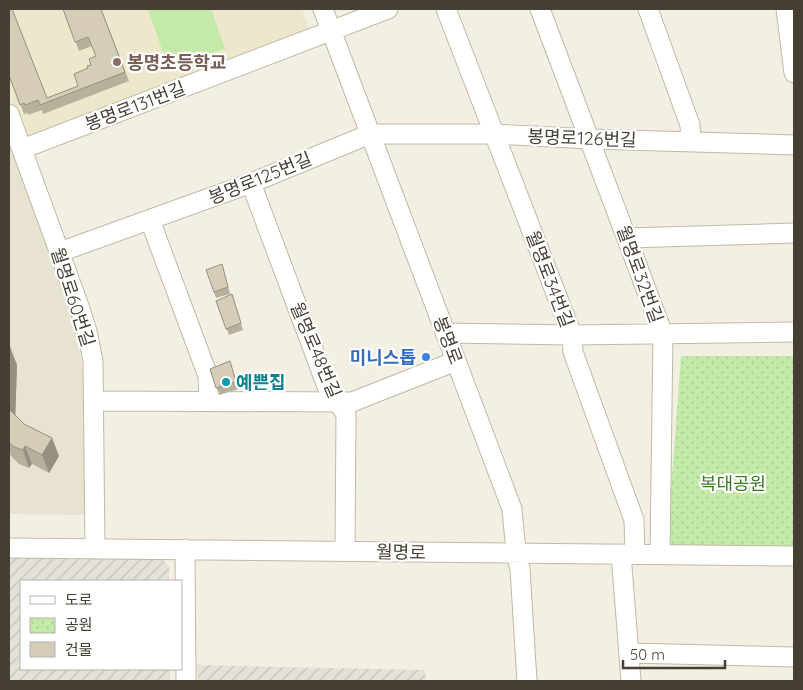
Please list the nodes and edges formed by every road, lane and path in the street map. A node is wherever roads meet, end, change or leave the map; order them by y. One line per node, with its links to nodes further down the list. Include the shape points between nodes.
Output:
1 (323, 9): 7 (street, 봉명로)
2 (388, 9): 7 (street, 봉명로131번길)
3 (446, 9): 11 (street, 월명로34번길)
4 (540, 9): 12 (street, 월명로32번길)
5 (648, 9): 13 (street, via 690,125)
6 (786, 9): 8 (street)
7 (331, 31): 10 (street, 봉명로); 15 (street, 봉명로131번길)
8 (794, 73)
9 (9, 114): 15 (street, 월명로60번길)
10 (370, 134): 11 (street, 봉명로126번길); 16 (street, 봉명로125번길); 22 (street, 봉명로)
11 (494, 134): 12 (street, 봉명로126번길); 24 (street, 월명로34번길)
12 (590, 139): 13 (street, 봉명로126번길); 19 (street, 월명로32번길)
13 (691, 142): 14 (street, 봉명로126번길)
14 (794, 145)
15 (22, 149): 20 (street, 월명로60번길)
16 (251, 184): 17 (street, 봉명로125번길); 28 (street, 월명로48번길)
17 (150, 220): 20 (street, 봉명로125번길); 26 (street, via 208,376)
18 (794, 233): 19 (street)
19 (627, 238): 23 (street, 월명로32번길)
20 (60, 252): 27 (street, 월명로60번길, via 87,331 93,361)
21 (794, 332): 23 (street)
22 (445, 333): 24 (street); 25 (street, 봉명로)
23 (663, 334): 24 (street); 35 (street, 월명로32번길)
24 (572, 335): 34 (street, 월명로34번길, via 573,352 634,520)
25 (456, 361): 28 (street, via 352,402); 33 (street, 봉명로, via 512,509)
26 (209, 400): 27 (street); 28 (street)
27 (94, 401): 30 (street, 월명로60번길)
28 (335, 401): 32 (street, 월명로48번길, via 346,414)
29 (9, 548): 30 (street, 월명로)
30 (95, 548): 31 (street, 월명로)
31 (185, 549): 32 (street, 월명로); 39 (street)
32 (345, 551): 33 (street, 월명로)
33 (516, 553): 34 (street, 월명로); 40 (street, 봉명로, via 520,570)
34 (628, 554): 35 (street, 월명로); 37 (street, 월명로34번길)
35 (660, 554): 36 (street, 월명로)
36 (794, 556)
37 (629, 653): 38 (street); 41 (street, 월명로34번길)
38 (794, 657)
39 (186, 681)
40 (527, 681)
41 (631, 681)

